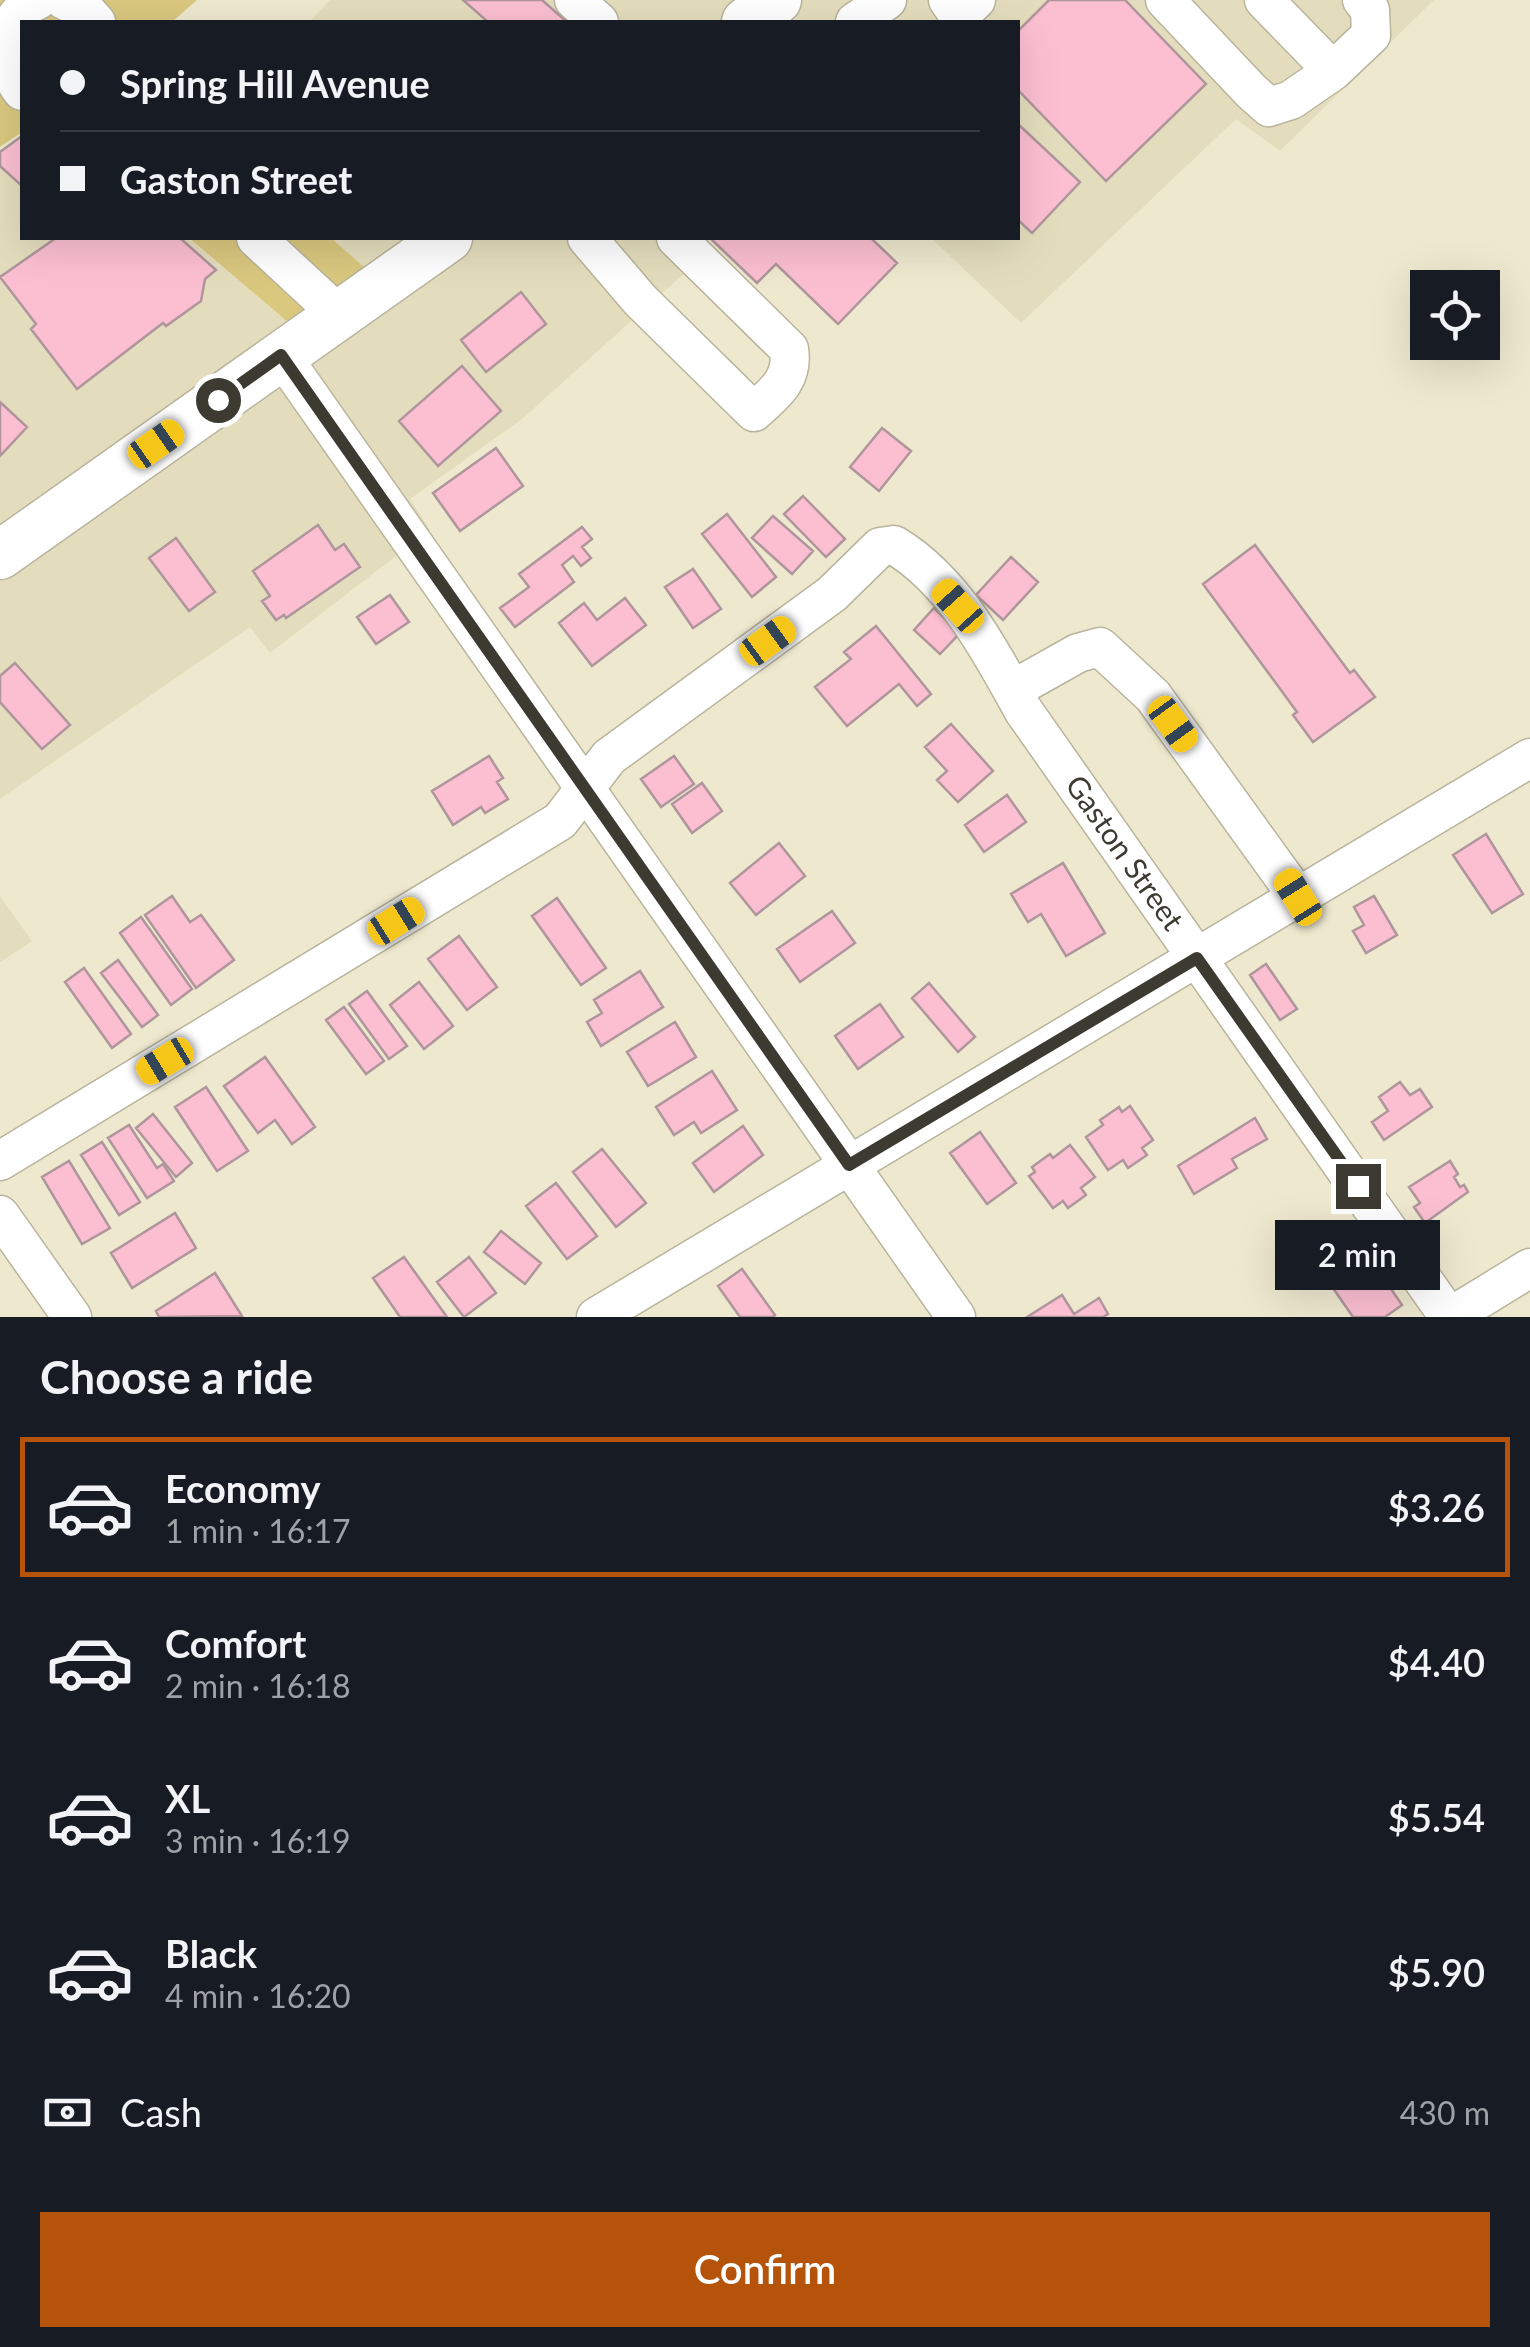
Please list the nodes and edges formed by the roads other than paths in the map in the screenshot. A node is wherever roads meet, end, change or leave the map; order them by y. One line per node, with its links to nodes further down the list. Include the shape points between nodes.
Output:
1 (38, 0): 14 (street, via 4,30 8,76)
2 (64, 0): 10 (street)
3 (574, 0): 11 (street)
4 (887, 0): 12 (street)
5 (948, 0): 6 (street, via 959,16)
6 (976, 0)
7 (1165, 0): 13 (street, via 1270,106)
8 (1264, 0): 13 (street)
9 (1362, 0): 13 (street, via 1372,35)
10 (94, 20)
11 (597, 20)
12 (858, 20)
13 (1333, 71)
14 (20, 89)
15 (258, 240): 19 (street)
16 (445, 240): 19 (main road)
17 (678, 240): 18 (street, via 789,348 792,364 783,385 754,412 640,300)
18 (600, 241)
19 (338, 314): 20 (main road)
20 (281, 355): 21 (main road); 24 (street)
21 (0, 555)
22 (1012, 690): 24 (street, Gaston Street, via 980,631 912,555 894,544 880,547 832,594 609,757); 25 (street, via 1078,652 1100,648 1153,696); 26 (street, Gaston Street)
23 (1525, 771): 25 (street)
24 (584, 789): 27 (street, via 560,821); 28 (street)
25 (1298, 897): 26 (street)
26 (1197, 958): 28 (street); 34 (street, Gaston Street)
27 (0, 1161)
28 (849, 1165): 32 (street); 33 (street)
29 (0, 1215): 31 (street)
30 (1530, 1268): 34 (street)
31 (72, 1317)
32 (596, 1317)
33 (956, 1317)
34 (1450, 1317)

